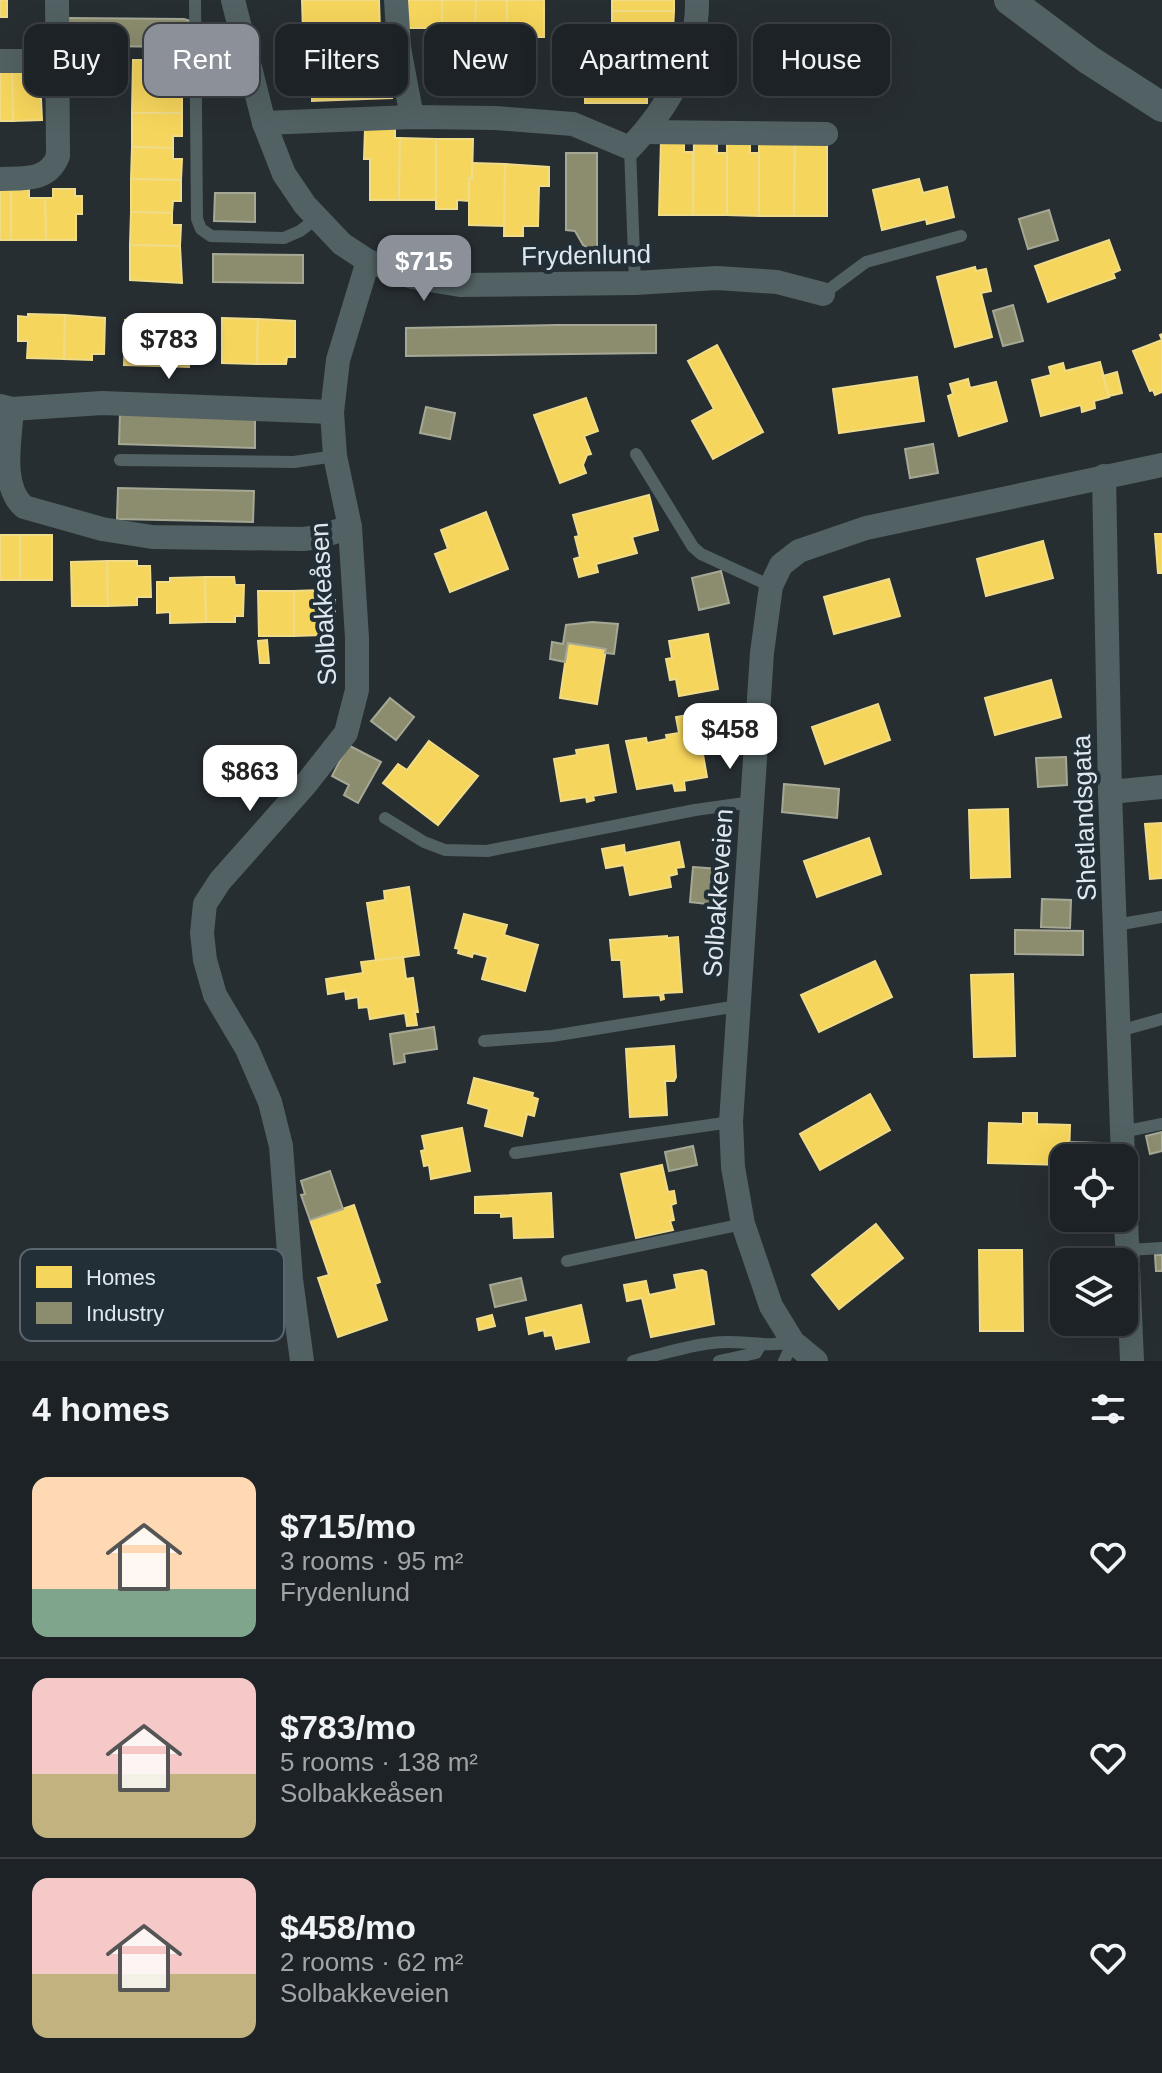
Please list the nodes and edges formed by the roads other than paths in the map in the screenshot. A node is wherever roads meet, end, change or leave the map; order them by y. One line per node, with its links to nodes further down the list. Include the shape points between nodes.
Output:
1 (57, 0): 7 (street)
2 (195, 0): 17 (lane, via 201,229 211,236 284,238)
3 (233, 0): 13 (street, Frydenlund)
4 (396, 0): 12 (street)
5 (697, 0): 15 (street, via 690,53 662,111)
6 (1009, 0): 11 (street)
7 (57, 24)
8 (0, 61): 9 (street)
9 (24, 61)
10 (58, 96): 16 (street, via 58,156 53,168 43,175)
11 (1162, 107)
12 (412, 117): 13 (street); 15 (street, via 573,124)
13 (264, 123): 17 (street, Frydenlund, via 284,174)
14 (826, 134): 15 (street)
15 (638, 140): 20 (lane)
16 (0, 179)
17 (317, 218): 19 (street, Frydenlund)
18 (961, 236): 21 (lane, via 866,262)
19 (368, 261): 20 (street, Frydenlund, via 412,277 460,285); 23 (street, Solbakkeåsen, via 338,360)
20 (635, 283): 21 (street, Frydenlund, via 717,278 777,282)
21 (823, 294)
22 (6, 408): 23 (street, via 102,403); 29 (street, via 7,484 24,507 152,537 303,539)
23 (332, 412): 25 (street, Solbakkeåsen)
24 (636, 454): 30 (lane, via 693,547)
25 (335, 456): 26 (lane, via 294,462); 29 (street, Solbakkeåsen)
26 (120, 460)
27 (1162, 465): 28 (street, Solbakkeveien)
28 (1104, 476): 30 (street, Solbakkeveien, via 866,528 799,551 781,565); 32 (street, Shetlandsgata)
29 (350, 527): 53 (street, Solbakkeåsen, via 357,690 346,733 220,881 205,904 202,933 215,995 247,1049 270,1102 281,1146)
30 (771, 586): 33 (street, Solbakkeveien)
31 (1162, 787): 32 (street)
32 (1110, 792): 36 (street, Shetlandsgata)
33 (752, 802): 34 (lane, via 487,851 445,850); 37 (street, Solbakkeveien)
34 (385, 818)
35 (1162, 917): 36 (lane)
36 (1116, 925): 39 (street, Shetlandsgata)
37 (738, 1006): 40 (lane, via 552,1036); 41 (street, Solbakkeveien)
38 (1162, 1019): 39 (lane)
39 (1119, 1031): 43 (street, Shetlandsgata)
40 (484, 1041)
41 (731, 1122): 45 (lane); 46 (street, Solbakkeveien)
42 (1162, 1124): 43 (lane)
43 (1122, 1132): 44 (street, Shetlandsgata)
44 (1122, 1144)
45 (515, 1153)
46 (743, 1224): 49 (lane); 52 (street, Solbakkeveien)
47 (1162, 1248): 48 (lane)
48 (1138, 1249)
49 (567, 1261)
50 (1131, 1336): 57 (street)
51 (760, 1346): 52 (lane); 54 (lane, via 712,1343); 55 (lane, via 756,1353)
52 (788, 1351): 56 (street, Solbakkeveien)
53 (302, 1361)
54 (633, 1361)
55 (719, 1361)
56 (816, 1361)
57 (1132, 1361)

